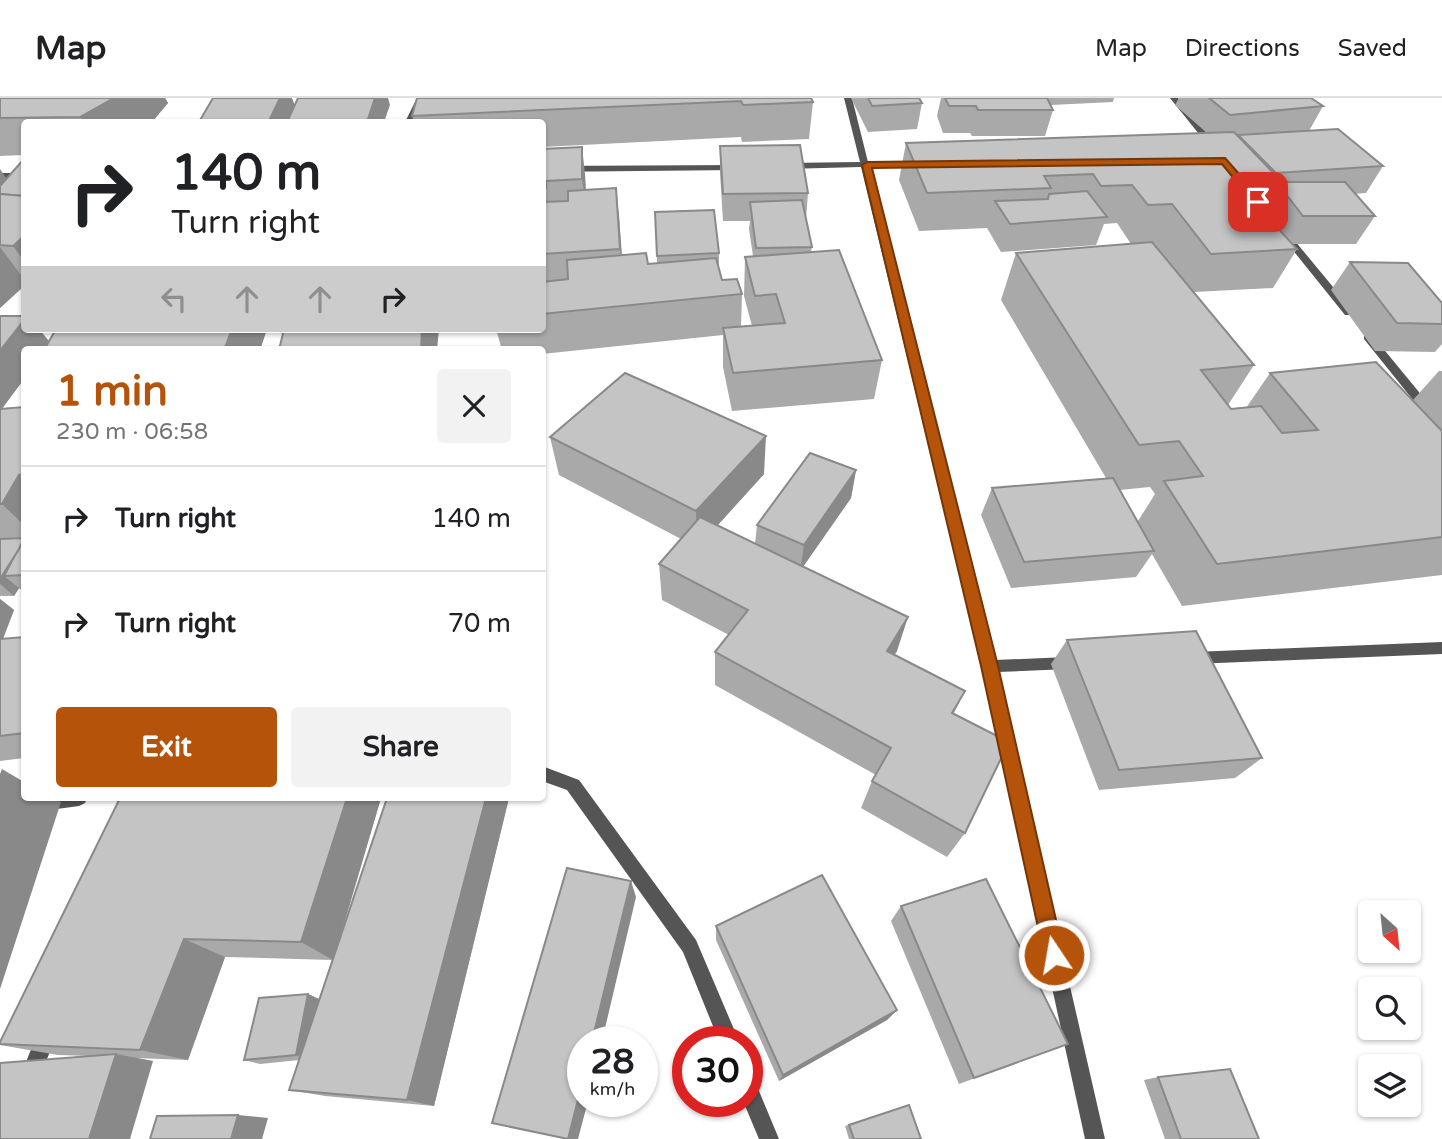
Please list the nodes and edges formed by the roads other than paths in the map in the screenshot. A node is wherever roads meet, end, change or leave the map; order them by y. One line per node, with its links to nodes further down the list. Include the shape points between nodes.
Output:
1 (421, 98): 4 (street)
2 (848, 98): 7 (street)
3 (1174, 98): 5 (street)
4 (411, 119)
5 (1225, 161)
6 (936, 164): 7 (street)
7 (867, 165): 8 (street); 22 (street)
8 (772, 166)
9 (745, 167): 10 (street)
10 (546, 169)
11 (0, 176): 12 (street)
12 (21, 176)
13 (21, 186): 14 (street)
14 (16, 190)
15 (1277, 225): 16 (street)
16 (1355, 321)
17 (1364, 332): 18 (street)
18 (1442, 428)
19 (1442, 648): 20 (street)
20 (1181, 658)
21 (1085, 662): 22 (street)
22 (989, 666): 31 (street)
23 (546, 775): 27 (street, via 573,785 690,946)
24 (59, 801): 25 (street)
25 (26, 806)
26 (56, 1013): 28 (street)
27 (723, 1026)
28 (26, 1088)
29 (760, 1117): 30 (street)
30 (769, 1139)
31 (1095, 1139)

